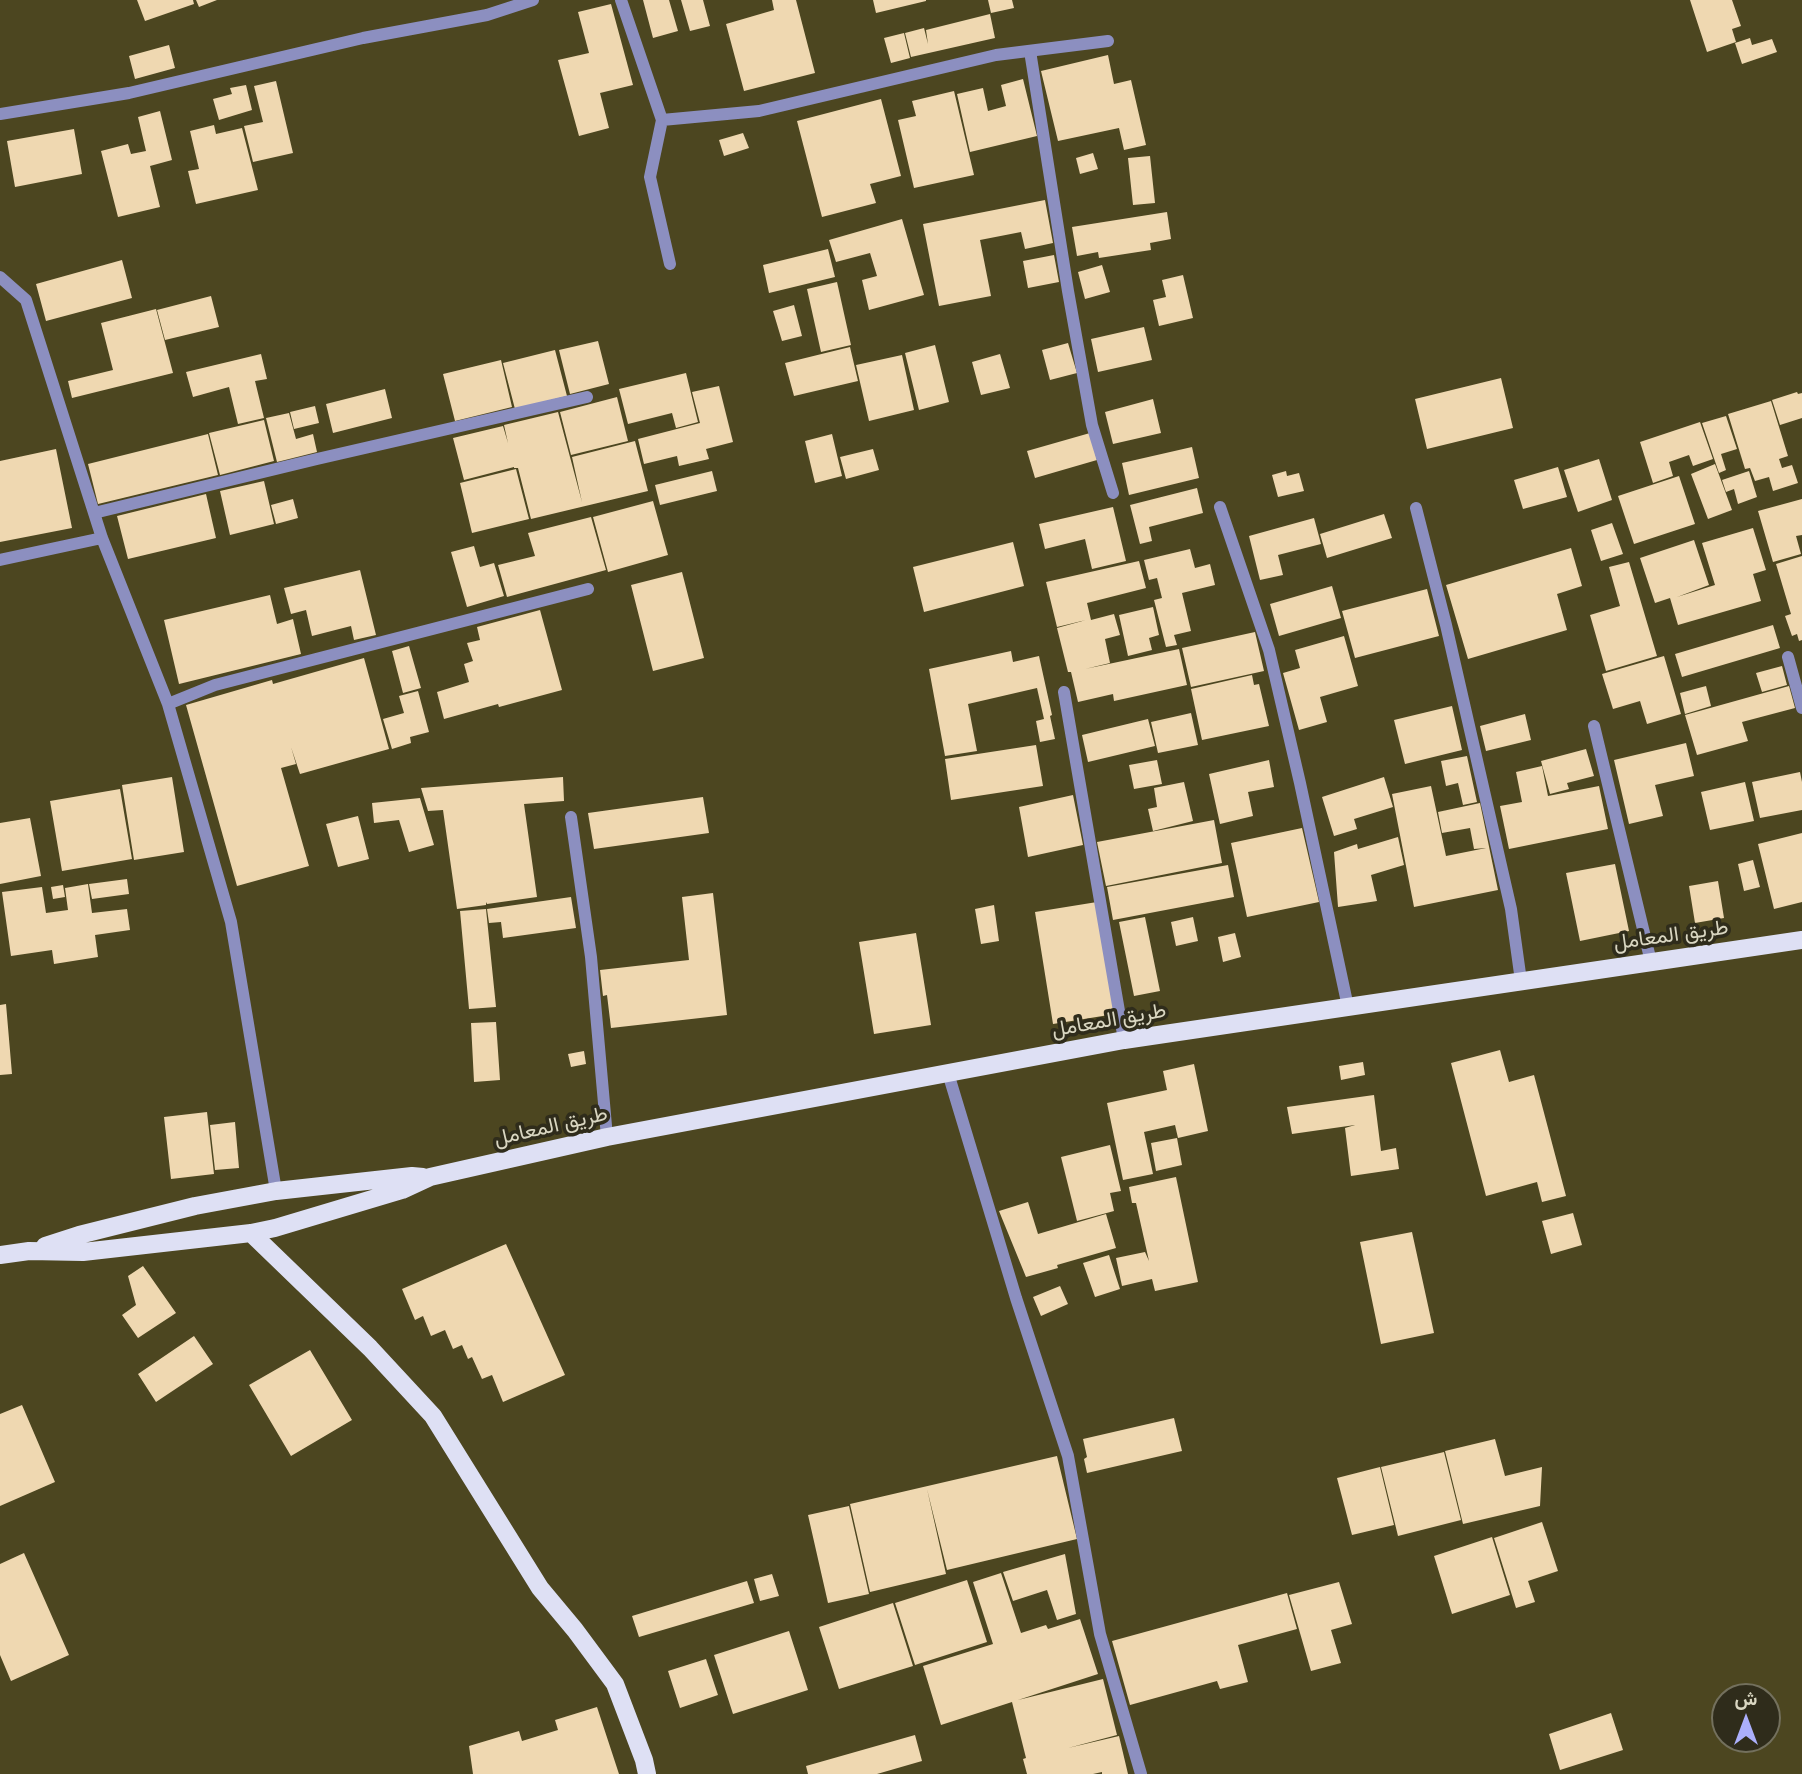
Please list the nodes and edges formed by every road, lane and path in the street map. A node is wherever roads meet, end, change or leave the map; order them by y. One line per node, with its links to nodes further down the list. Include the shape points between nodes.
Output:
1 (533, 0): 5 (street, via 487,15 363,38 129,93)
2 (621, 0): 6 (street)
3 (1108, 41): 4 (street)
4 (1030, 51): 6 (street, via 759,110); 10 (street, via 1092,425)
5 (0, 114)
6 (662, 120): 7 (street, via 650,177)
7 (670, 264)
8 (0, 277): 13 (street, via 26,300)
9 (587, 397): 13 (street)
10 (1113, 492)
11 (1220, 507): 26 (street, via 1269,650)
12 (1416, 508): 25 (street, via 1511,909)
13 (94, 513): 14 (street)
14 (102, 538): 15 (street); 19 (street)
15 (0, 560)
16 (589, 589): 19 (street, via 215,685)
17 (1788, 657): 20 (street)
18 (1064, 692): 27 (street)
19 (168, 704): 31 (street, via 232,922)
20 (1802, 708)
21 (1594, 726): 24 (street)
22 (571, 817): 29 (street, via 591,957)
23 (1802, 940): 24 (main road, طريق المعامل)
24 (1651, 962): 25 (main road, طريق المعامل)
25 (1521, 981): 26 (main road, طريق المعامل)
26 (1348, 1007): 27 (main road, طريق المعامل)
27 (1124, 1040): 28 (main road, طريق المعامل)
28 (948, 1073): 29 (main road, طريق المعامل); 36 (street, via 1068,1456 1100,1634)
29 (607, 1137): 30 (main road, طريق المعامل)
30 (430, 1177): 31 (main road); 32 (main road, via 402,1190)
31 (276, 1191): 33 (main road, via 138,1219)
32 (251, 1233): 33 (main road, via 83,1252); 35 (main road, via 433,1416 540,1588 615,1684)
33 (29, 1251): 34 (main road)
34 (0, 1255)
35 (647, 1774)
36 (1141, 1774)

